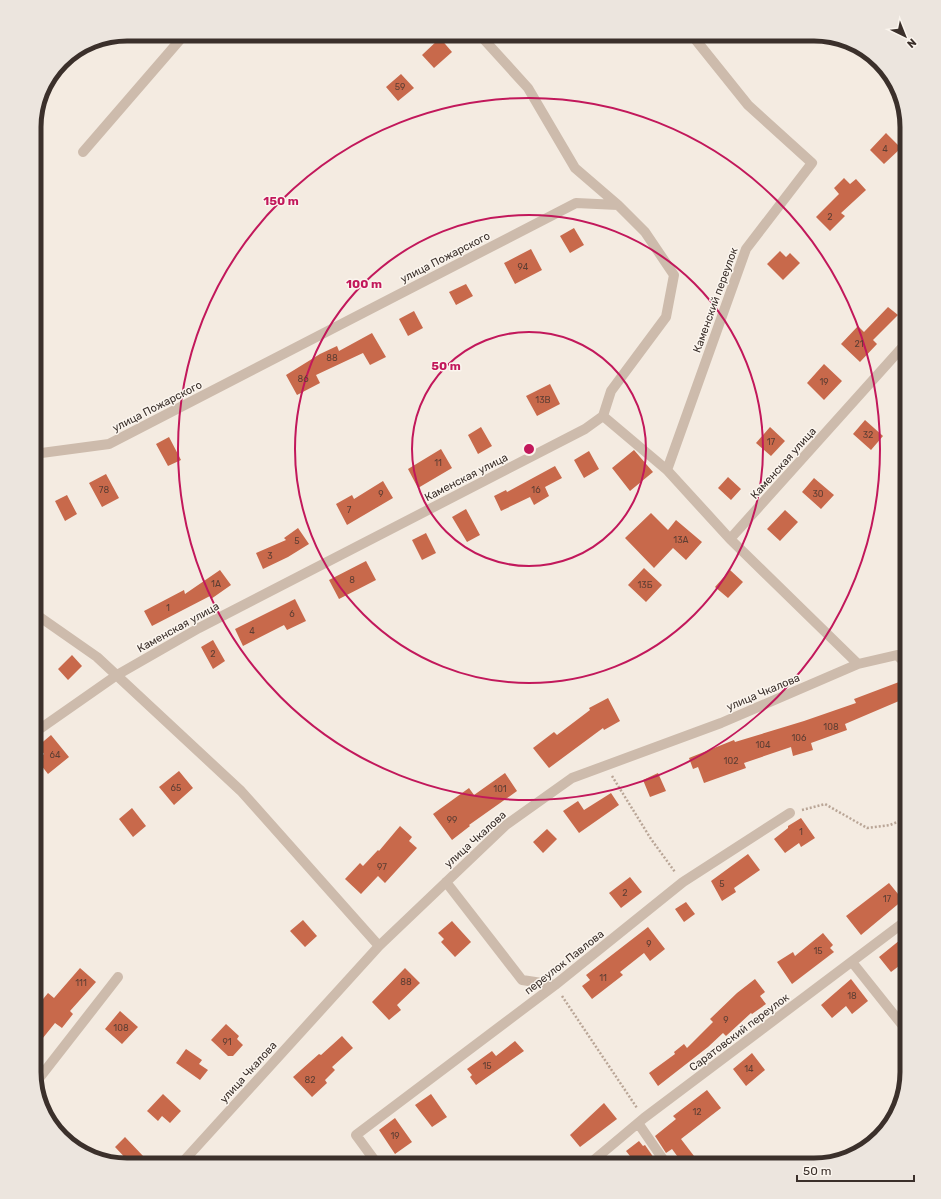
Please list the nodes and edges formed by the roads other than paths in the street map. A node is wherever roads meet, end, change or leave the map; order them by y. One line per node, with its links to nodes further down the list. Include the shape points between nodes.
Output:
1 (179, 41): 4 (street)
2 (485, 41): 5 (street, via 528,88 576,168)
3 (697, 41): 9 (street, Каменский переулок, via 748,105 812,163 746,249)
4 (83, 152)
5 (618, 204): 7 (street, via 645,232 674,275 666,317 611,390); 8 (street, улица Пожарского, via 576,203 109,444)
6 (900, 350): 10 (street, Каменская улица)
7 (603, 416): 9 (street); 14 (street, Каменская улица, via 585,429 199,628)
8 (41, 453)
9 (667, 470): 10 (street)
10 (730, 539): 13 (street)
11 (41, 618): 14 (street, via 98,656)
12 (900, 658): 13 (street, улица Чкалова, via 897,655)
13 (858, 664): 17 (street, улица Чкалова, via 721,723 572,778 506,825)
14 (117, 675): 15 (street, Каменская улица); 19 (street, via 241,791)
15 (41, 728)
16 (790, 813): 22 (street, переулок Павлова, via 683,882)
17 (446, 882): 19 (street, улица Чкалова); 22 (street, via 522,980)
18 (900, 925): 20 (street, Саратовский переулок)
19 (379, 946): 26 (street, улица Чкалова)
20 (852, 962): 23 (street); 25 (street, Саратовский переулок)
21 (118, 977): 24 (street)
22 (555, 985): 27 (street, переулок Павлова, via 356,1135)
23 (900, 1022)
24 (41, 1076)
25 (641, 1121): 28 (street, Саратовский переулок); 29 (street)
26 (186, 1158)
27 (373, 1158)
28 (596, 1158)
29 (663, 1158)

